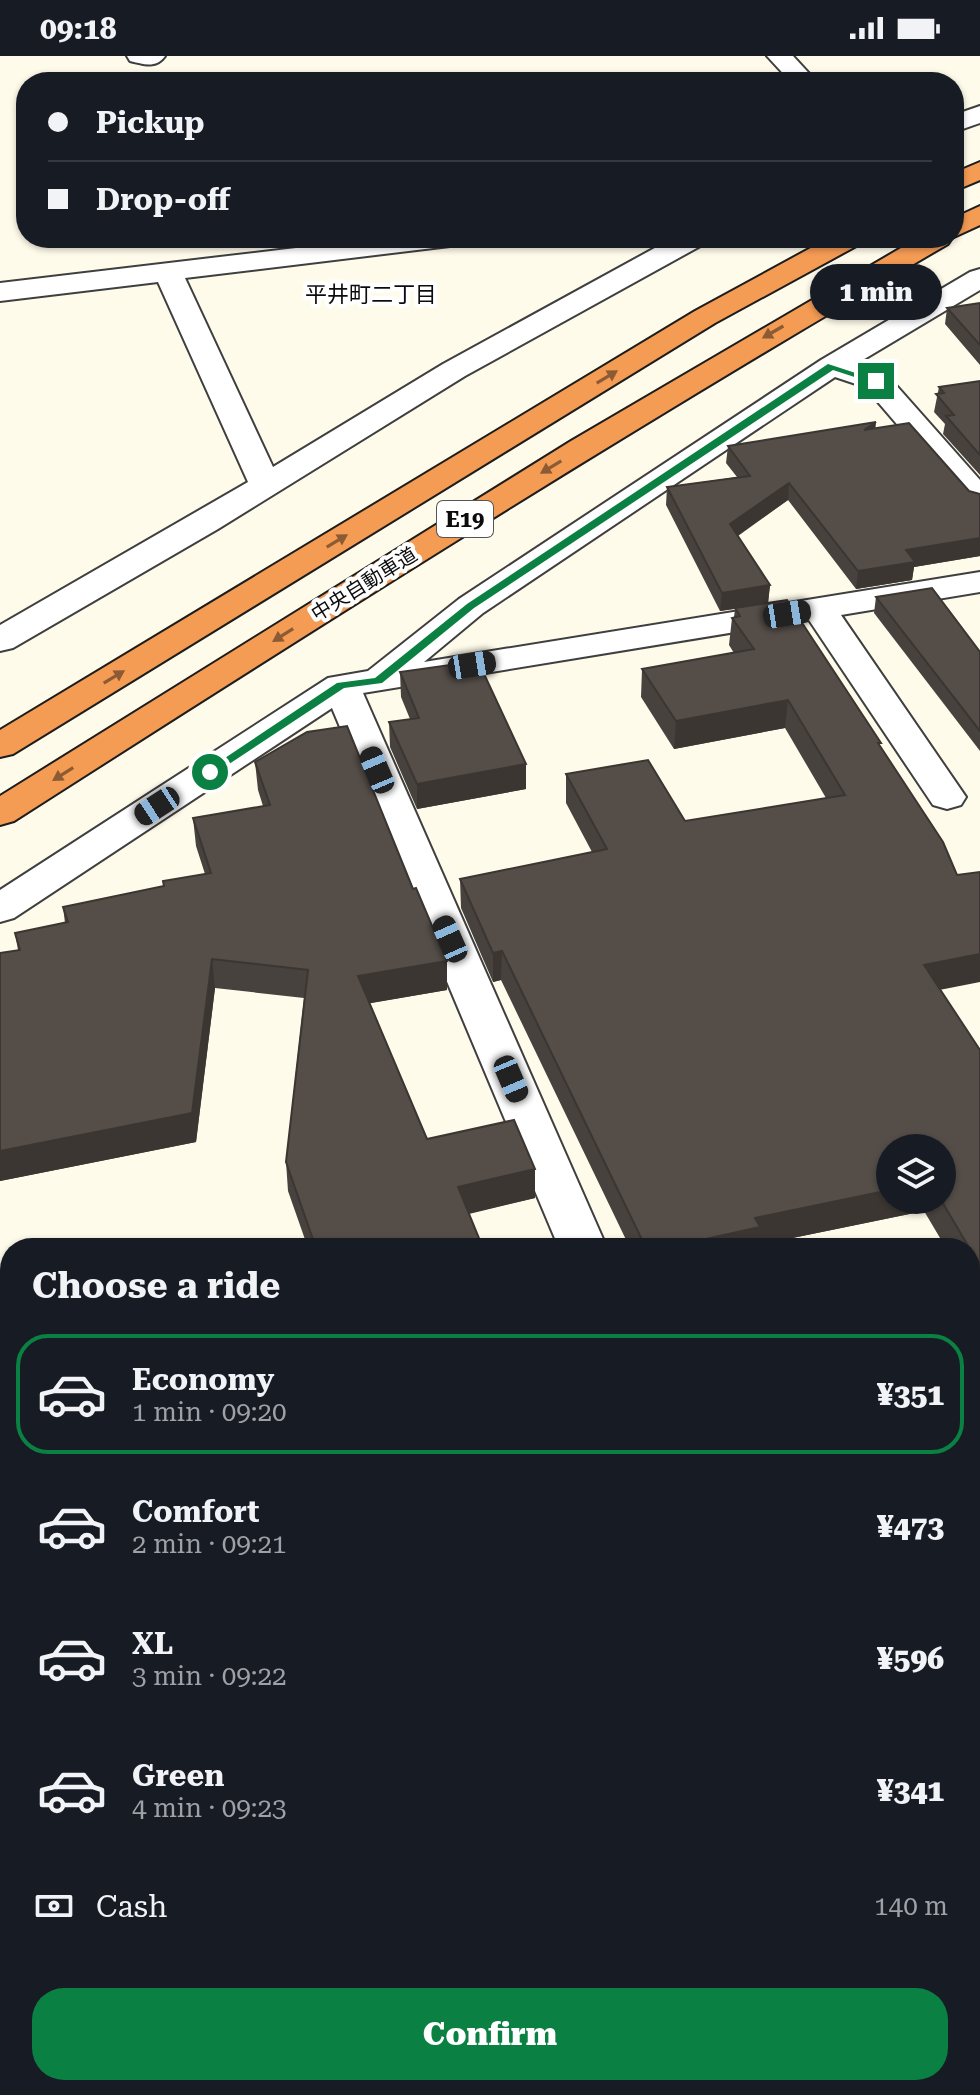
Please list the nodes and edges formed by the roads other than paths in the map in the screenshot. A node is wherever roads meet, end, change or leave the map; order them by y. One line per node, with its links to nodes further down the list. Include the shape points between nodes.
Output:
1 (139, 56): 2 (street)
2 (153, 56)
3 (779, 56): 4 (street)
4 (795, 72)
5 (364, 248): 9 (street)
6 (676, 248): 13 (street, via 454,370)
7 (832, 248): 19 (highway, E19, one-way to 7, via 705,317)
8 (921, 248): 21 (highway, 中央自動車道 / E19, one-way to 21, via 474,514)
9 (167, 271): 11 (street); 13 (street)
10 (980, 278): 12 (street)
11 (0, 292)
12 (832, 366): 14 (street, via 876,381); 18 (street)
13 (265, 484): 17 (street)
14 (980, 500)
15 (980, 582): 16 (street)
16 (819, 609): 18 (street); 20 (street)
17 (0, 640)
18 (359, 683): 22 (street); 23 (street)
19 (0, 746)
20 (947, 797)
21 (0, 813)
22 (0, 909)
23 (579, 1238)

